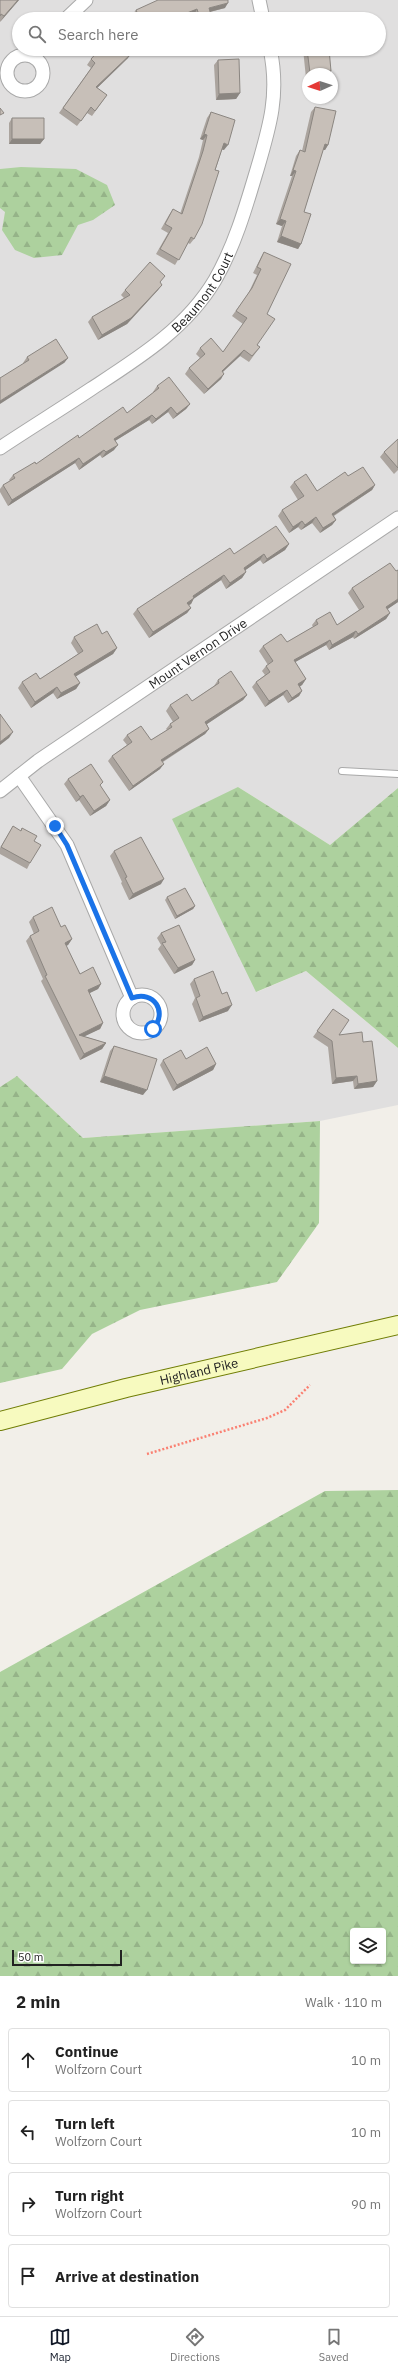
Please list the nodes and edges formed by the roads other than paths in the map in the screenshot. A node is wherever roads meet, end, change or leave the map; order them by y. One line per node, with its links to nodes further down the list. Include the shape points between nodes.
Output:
1 (86, 0): 3 (street)
2 (259, 0): 4 (street)
3 (73, 12)
4 (262, 12)
5 (271, 56): 6 (street, Beaumont Court, via 275,86 270,125 244,214 229,252 199,303 171,332 140,357)
6 (0, 448)
7 (398, 518): 10 (street, Mount Vernon Drive)
8 (342, 771): 9 (lane)
9 (398, 774)
10 (19, 776): 11 (street, Mount Vernon Drive); 12 (street, via 67,845)
11 (0, 791)
12 (132, 998)
13 (398, 1325): 14 (main road, Highland Pike, via 126,1388)
14 (0, 1421)

